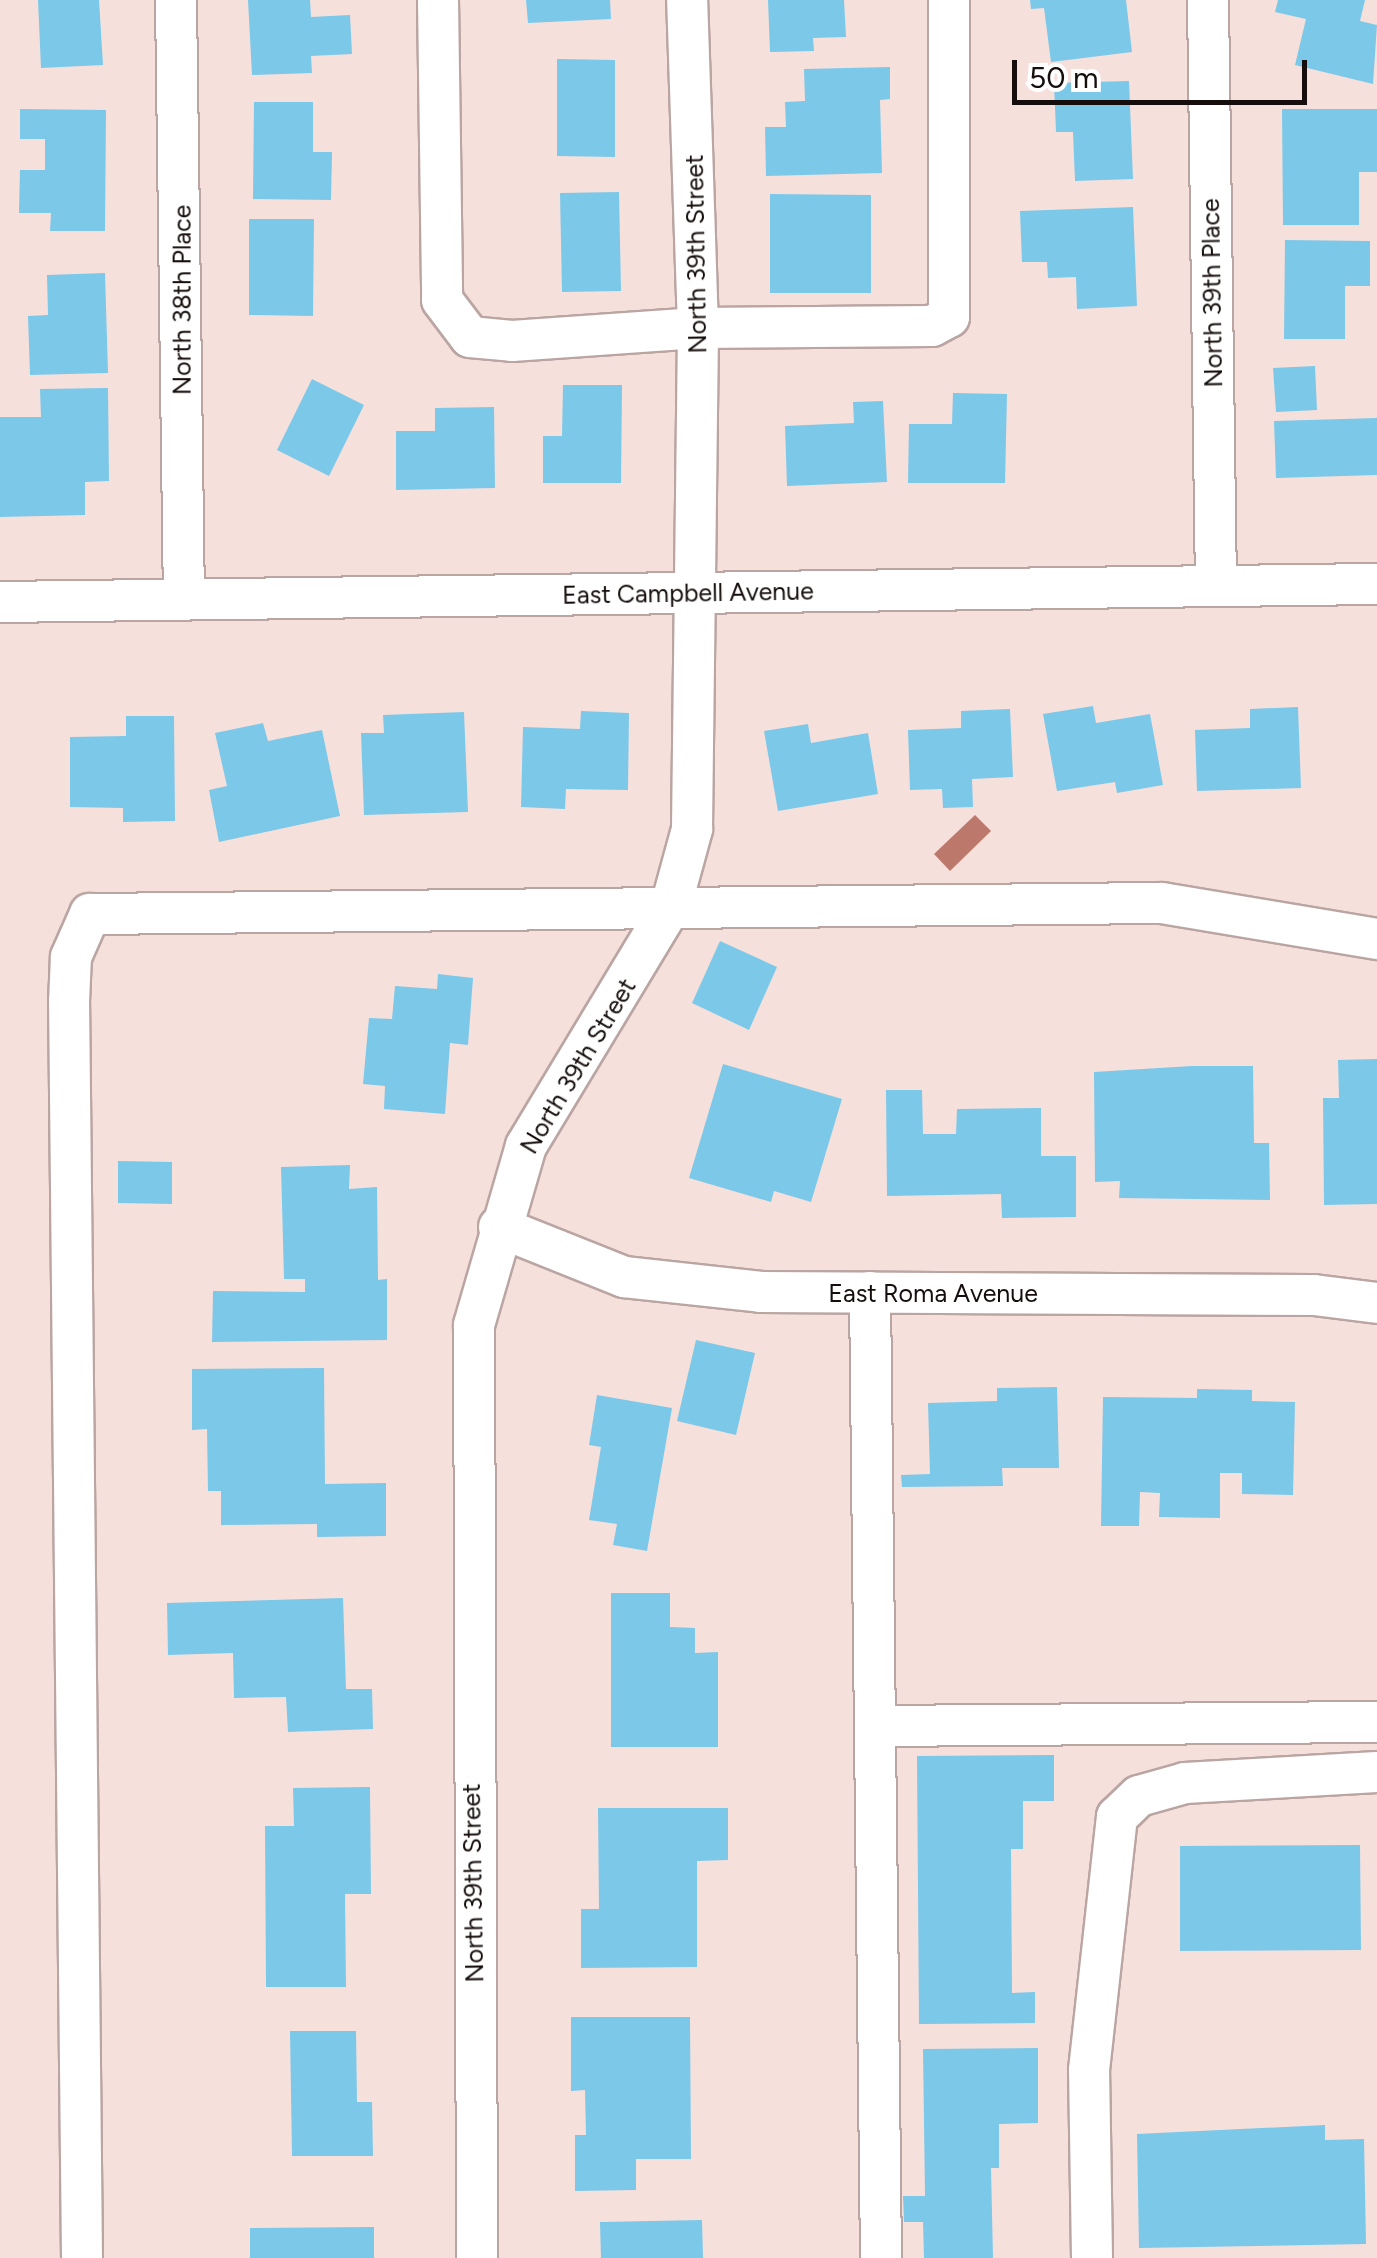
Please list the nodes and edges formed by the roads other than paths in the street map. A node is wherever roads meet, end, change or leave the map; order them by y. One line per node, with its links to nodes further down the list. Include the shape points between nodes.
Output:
1 (176, 0): 10 (street, North 38th Place)
2 (438, 0): 6 (street, via 442,300 470,337 512,341)
3 (687, 0): 6 (street, North 39th Street)
4 (949, 0): 6 (street, via 949,317 932,326)
5 (1208, 0): 8 (street, North 39th Place)
6 (698, 328): 9 (street, North 39th Street)
7 (1377, 584): 8 (street, East Campbell Avenue)
8 (1216, 586): 9 (street, East Campbell Avenue)
9 (699, 592): 10 (street, East Campbell Avenue); 12 (street, North 39th Street, via 692,828)
10 (184, 600): 11 (street, East Campbell Avenue)
11 (0, 602)
12 (671, 906): 13 (street, via 1162,903); 14 (street, North 39th Street, via 526,1146); 20 (street, via 90,914 71,957)
13 (1377, 939)
14 (499, 1227): 15 (street, East Roma Avenue, via 624,1278 761,1292); 21 (street, North 39th Street, via 474,1325 470,1496)
15 (870, 1292): 16 (street, East Roma Avenue, via 1314,1295); 18 (street)
16 (1377, 1303)
17 (1377, 1722): 18 (street)
18 (875, 1726): 22 (street)
19 (1377, 1772): 23 (street, via 1185,1784 1139,1796 1117,1817 1088,2070)
20 (82, 2258)
21 (477, 2258)
22 (881, 2258)
23 (1092, 2258)

